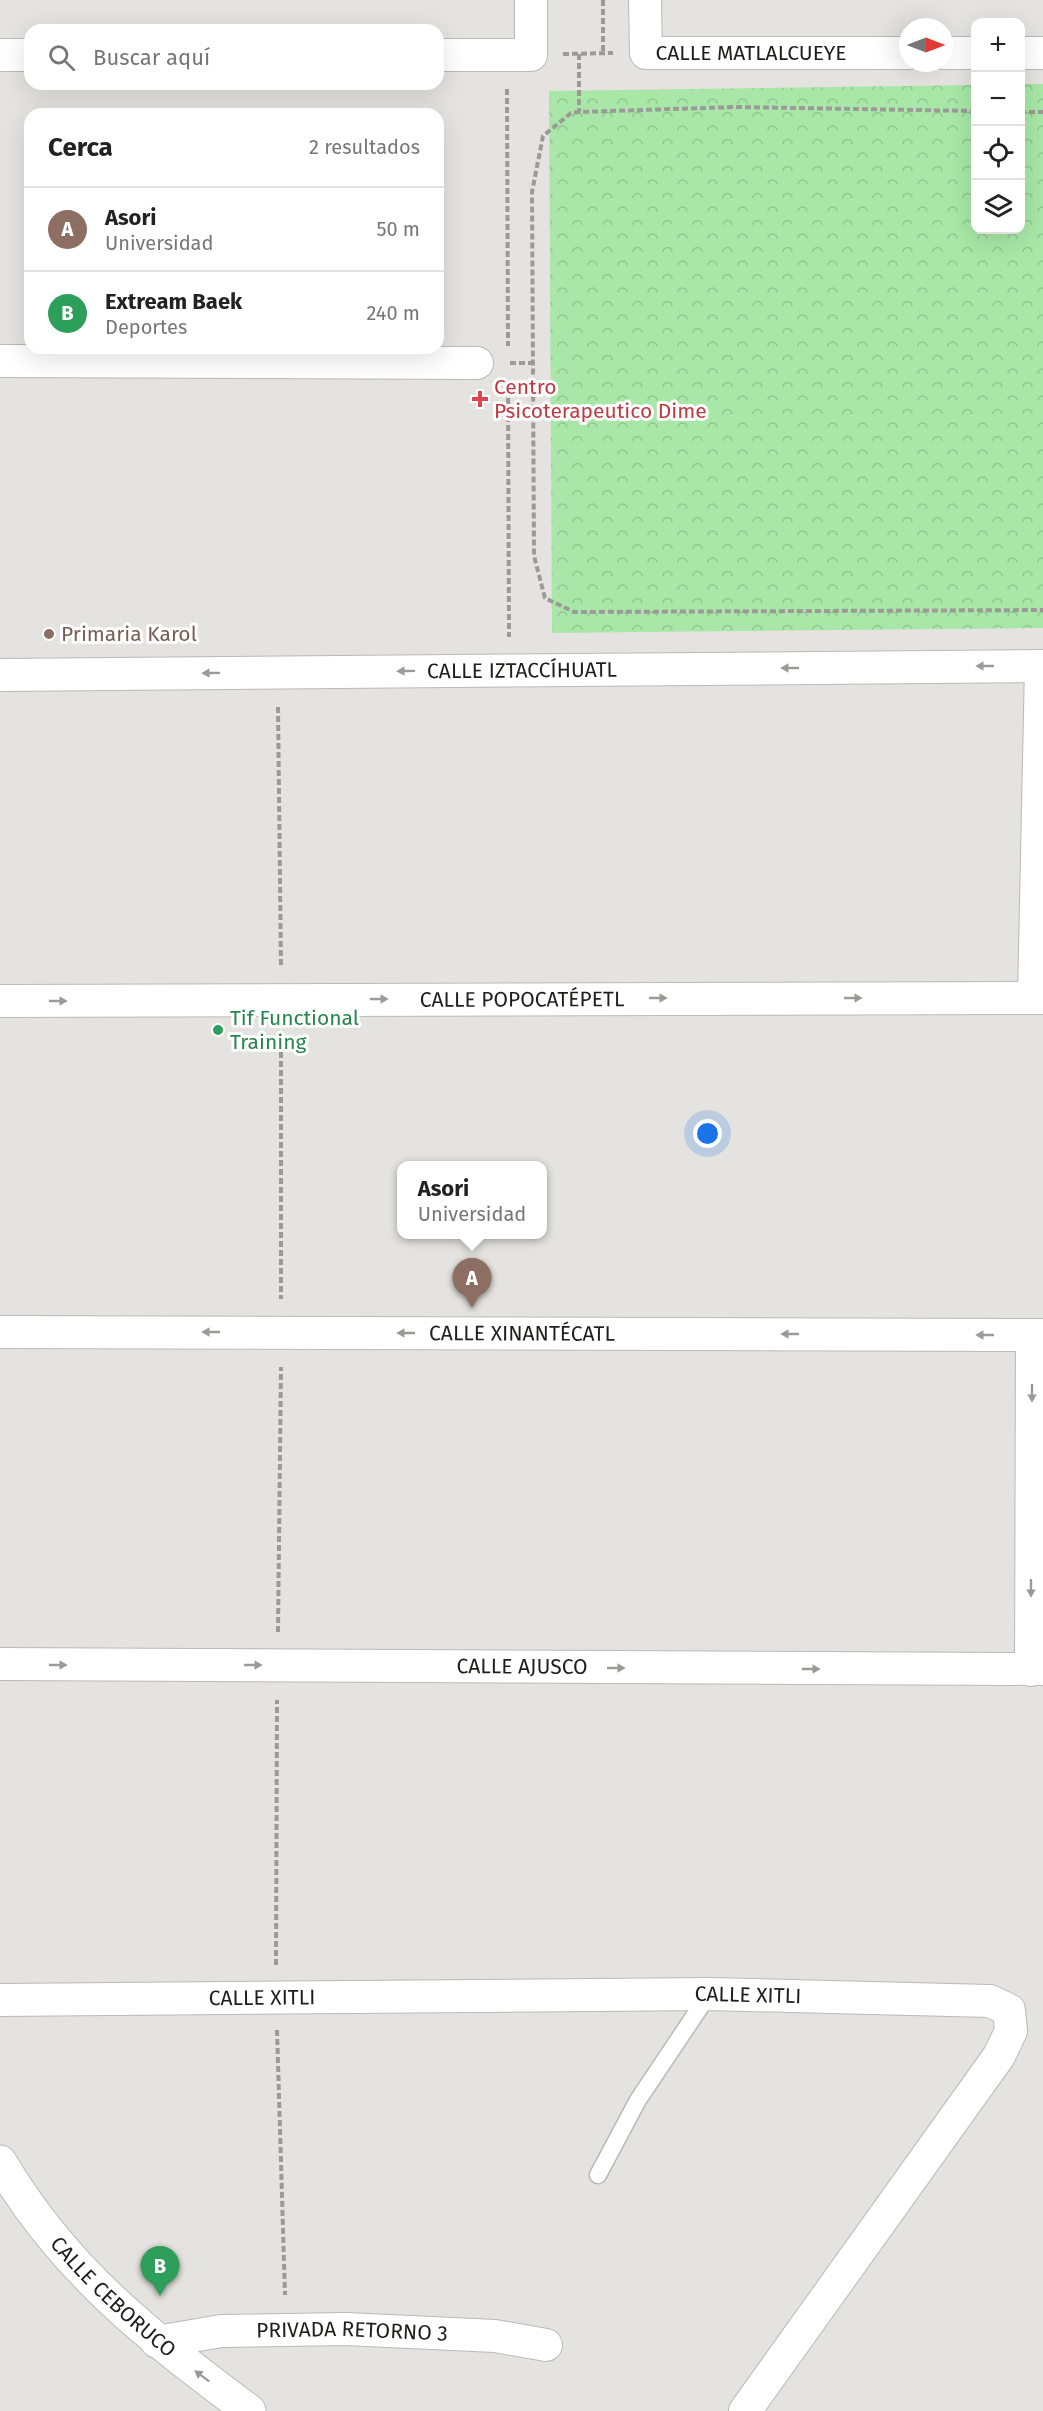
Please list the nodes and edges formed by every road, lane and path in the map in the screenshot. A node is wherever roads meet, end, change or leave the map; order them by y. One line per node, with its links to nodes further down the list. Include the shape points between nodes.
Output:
1 (531, 0): 15 (street)
2 (603, 0): 11 (path)
3 (645, 0): 4 (street, CALLE MATLALCUEYE)
4 (646, 53): 5 (street, CALLE MATLALCUEYE); 11 (path)
5 (899, 53)
6 (953, 53): 7 (street)
7 (971, 53)
8 (1025, 53): 9 (street)
9 (1043, 53)
10 (579, 54): 11 (path); 15 (path); 17 (path)
11 (603, 54)
12 (0, 55): 13 (street)
13 (24, 55)
14 (444, 55): 15 (street)
15 (531, 55)
16 (971, 111): 17 (path, via 735,107)
17 (579, 112): 22 (path, via 571,113 543,136 532,192 534,556 545,598 574,612)
18 (1025, 112): 19 (path)
19 (1043, 112)
20 (0, 361): 21 (street)
21 (477, 363)
22 (1043, 610)
23 (1042, 666): 24 (street, CALLE IZTACCÍHUATL, one-way to 24); 26 (street)
24 (277, 673): 25 (street, CALLE IZTACCÍHUATL, one-way to 25); 27 (path)
25 (0, 675)
26 (1038, 997): 27 (street, CALLE POPOCATÉPETL, one-way to 26)
27 (281, 999): 28 (street, CALLE POPOCATÉPETL, one-way to 27); 30 (path)
28 (0, 1001)
29 (0, 1332): 30 (street, CALLE XINANTÉCATL, one-way to 29)
30 (281, 1332): 31 (street, CALLE XINANTÉCATL, one-way to 30); 33 (path)
31 (1037, 1335): 34 (street, one-way to 34)
32 (0, 1664): 33 (street, CALLE AJUSCO, one-way to 33)
33 (277, 1666): 34 (street, CALLE AJUSCO, one-way to 34); 36 (path)
34 (1037, 1669)
35 (709, 1994): 36 (street, CALLE XITLI); 39 (lane, via 638,2100); 45 (street, CALLE XITLI, via 990,2001 1009,2010 1011,2031 999,2056)
36 (276, 1998): 37 (street, CALLE XITLI); 41 (path)
37 (0, 2000)
38 (0, 2162): 40 (main road, CALLE CEBORUCO)
39 (598, 2175)
40 (9, 2196): 42 (main road, CALLE CEBORUCO, via 106,2298)
41 (286, 2329): 42 (street, PRIVADA RETORNO 3, via 221,2331); 43 (street, PRIVADA RETORNO 3, via 432,2331)
42 (158, 2342): 44 (main road, CALLE CEBORUCO, one-way to 42)
43 (546, 2345)
44 (249, 2411)
45 (745, 2411)

